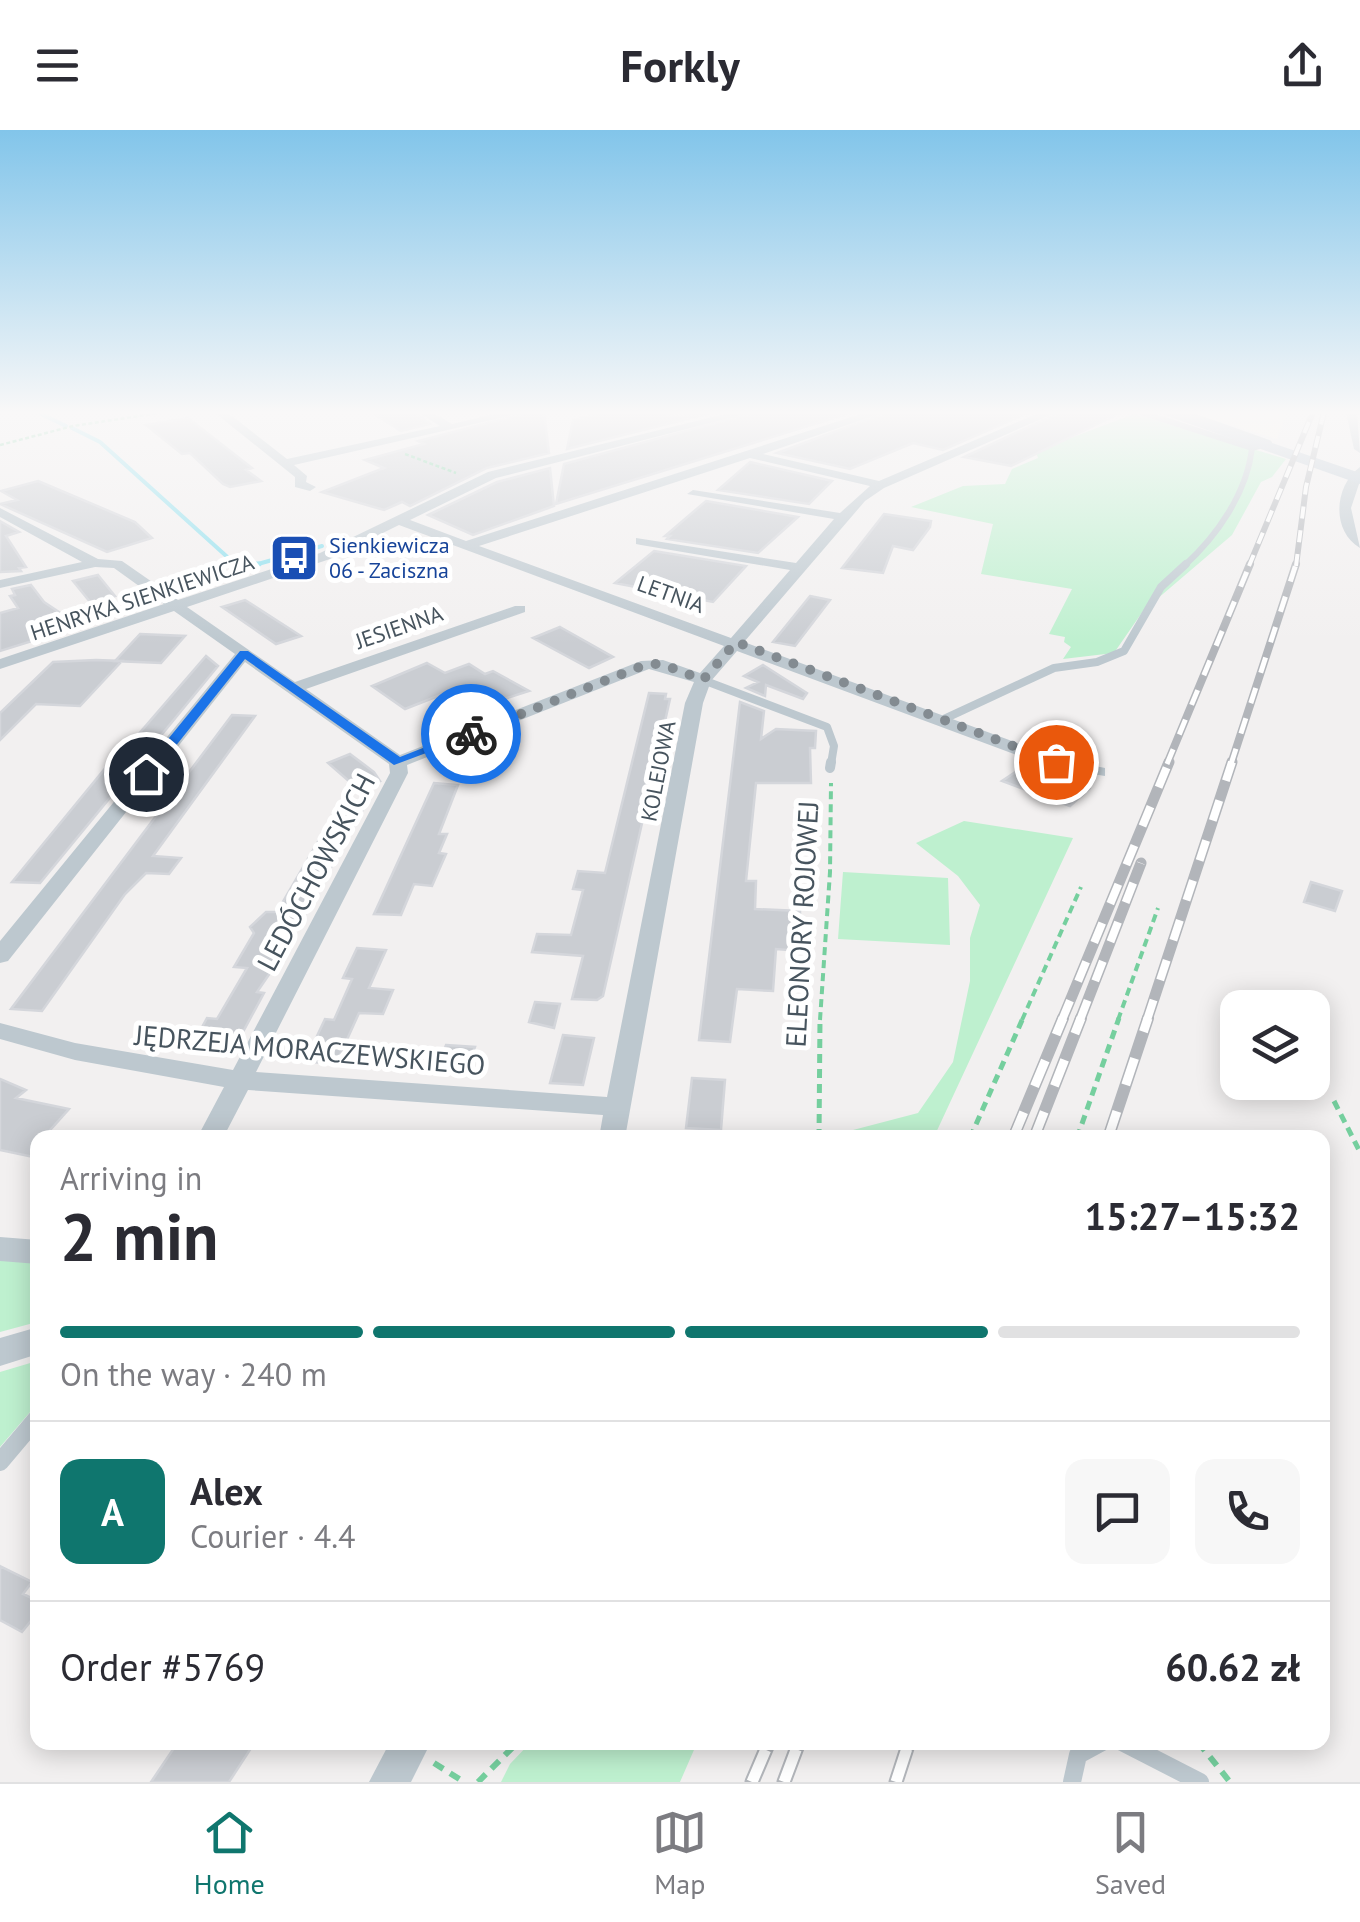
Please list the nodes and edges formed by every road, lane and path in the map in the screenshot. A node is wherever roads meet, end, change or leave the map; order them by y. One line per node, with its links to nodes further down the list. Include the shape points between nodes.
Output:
1 (460, 489): 9 (street, HENRYKA SIENKIEWICZA)
2 (641, 489): 11 (street)
3 (874, 489): 8 (street, KOLEJOWA)
4 (1239, 489): 24 (lane, via 1206,546 1161,587 1124,651 1054,668)
5 (1349, 489): 12 (street, via 1343,510)
6 (693, 494): 8 (street)
7 (0, 512): 13 (street)
8 (844, 517): 14 (street, KOLEJOWA)
9 (398, 520): 11 (street, LETNIA); 16 (street, HENRYKA SIENKIEWICZA, via 325,556)
10 (641, 541): 14 (street)
11 (470, 544): 18 (street, LETNIA)
12 (1360, 544)
13 (94, 563): 15 (street); 16 (street, via 117,564)
14 (800, 568): 18 (street, KOLEJOWA)
15 (0, 584)
16 (182, 608): 19 (street); 20 (street, HENRYKA SIENKIEWICZA)
17 (520, 608): 23 (street, JESIENNA)
18 (736, 642): 22 (street, KOLEJOWA); 24 (street, LETNIA)
19 (244, 653): 23 (street); 30 (street)
20 (5, 663): 21 (street)
21 (0, 678)
22 (703, 680): 25 (street, LEDÓCHOWSKICH, via 647,664); 26 (lane, ELEONORY ROJOWEJ, via 827,728 834,746); 34 (street, KOLEJOWA)
23 (293, 688): 25 (street)
24 (944, 719): 27 (street, LETNIA)
25 (398, 762): 32 (street, LEDÓCHOWSKICH, via 399,773)
26 (830, 768): 37 (path, ELEONORY ROJOWEJ, via 834,848 820,970)
27 (1098, 772)
28 (1080, 887): 38 (path)
29 (1158, 908): 39 (path)
30 (0, 956)
31 (0, 1031): 32 (street, JĘDRZEJA MORACZEWSKIEGO, via 84,1056)
32 (240, 1078): 34 (street, JĘDRZEJA MORACZEWSKIEGO); 35 (street, LEDÓCHOWSKICH)
33 (1334, 1100): 40 (path)
34 (618, 1107): 36 (street, KOLEJOWA)
35 (214, 1130)
36 (614, 1130)
37 (819, 1130)
38 (974, 1130)
39 (1080, 1130)
40 (1360, 1152)
41 (0, 1249): 42 (street)
42 (30, 1251)
43 (30, 1343): 44 (street)
44 (0, 1352)
45 (30, 1427): 46 (lane)
46 (0, 1462)
47 (408, 1750): 53 (street)
48 (418, 1750): 54 (path)
49 (510, 1750): 55 (path)
50 (1087, 1750): 56 (lane, via 1078,1755)
51 (1138, 1750): 57 (lane)
52 (1204, 1750): 58 (path)
53 (388, 1782)
54 (464, 1782)
55 (478, 1782)
56 (1072, 1782)
57 (1200, 1782)
58 (1230, 1782)

